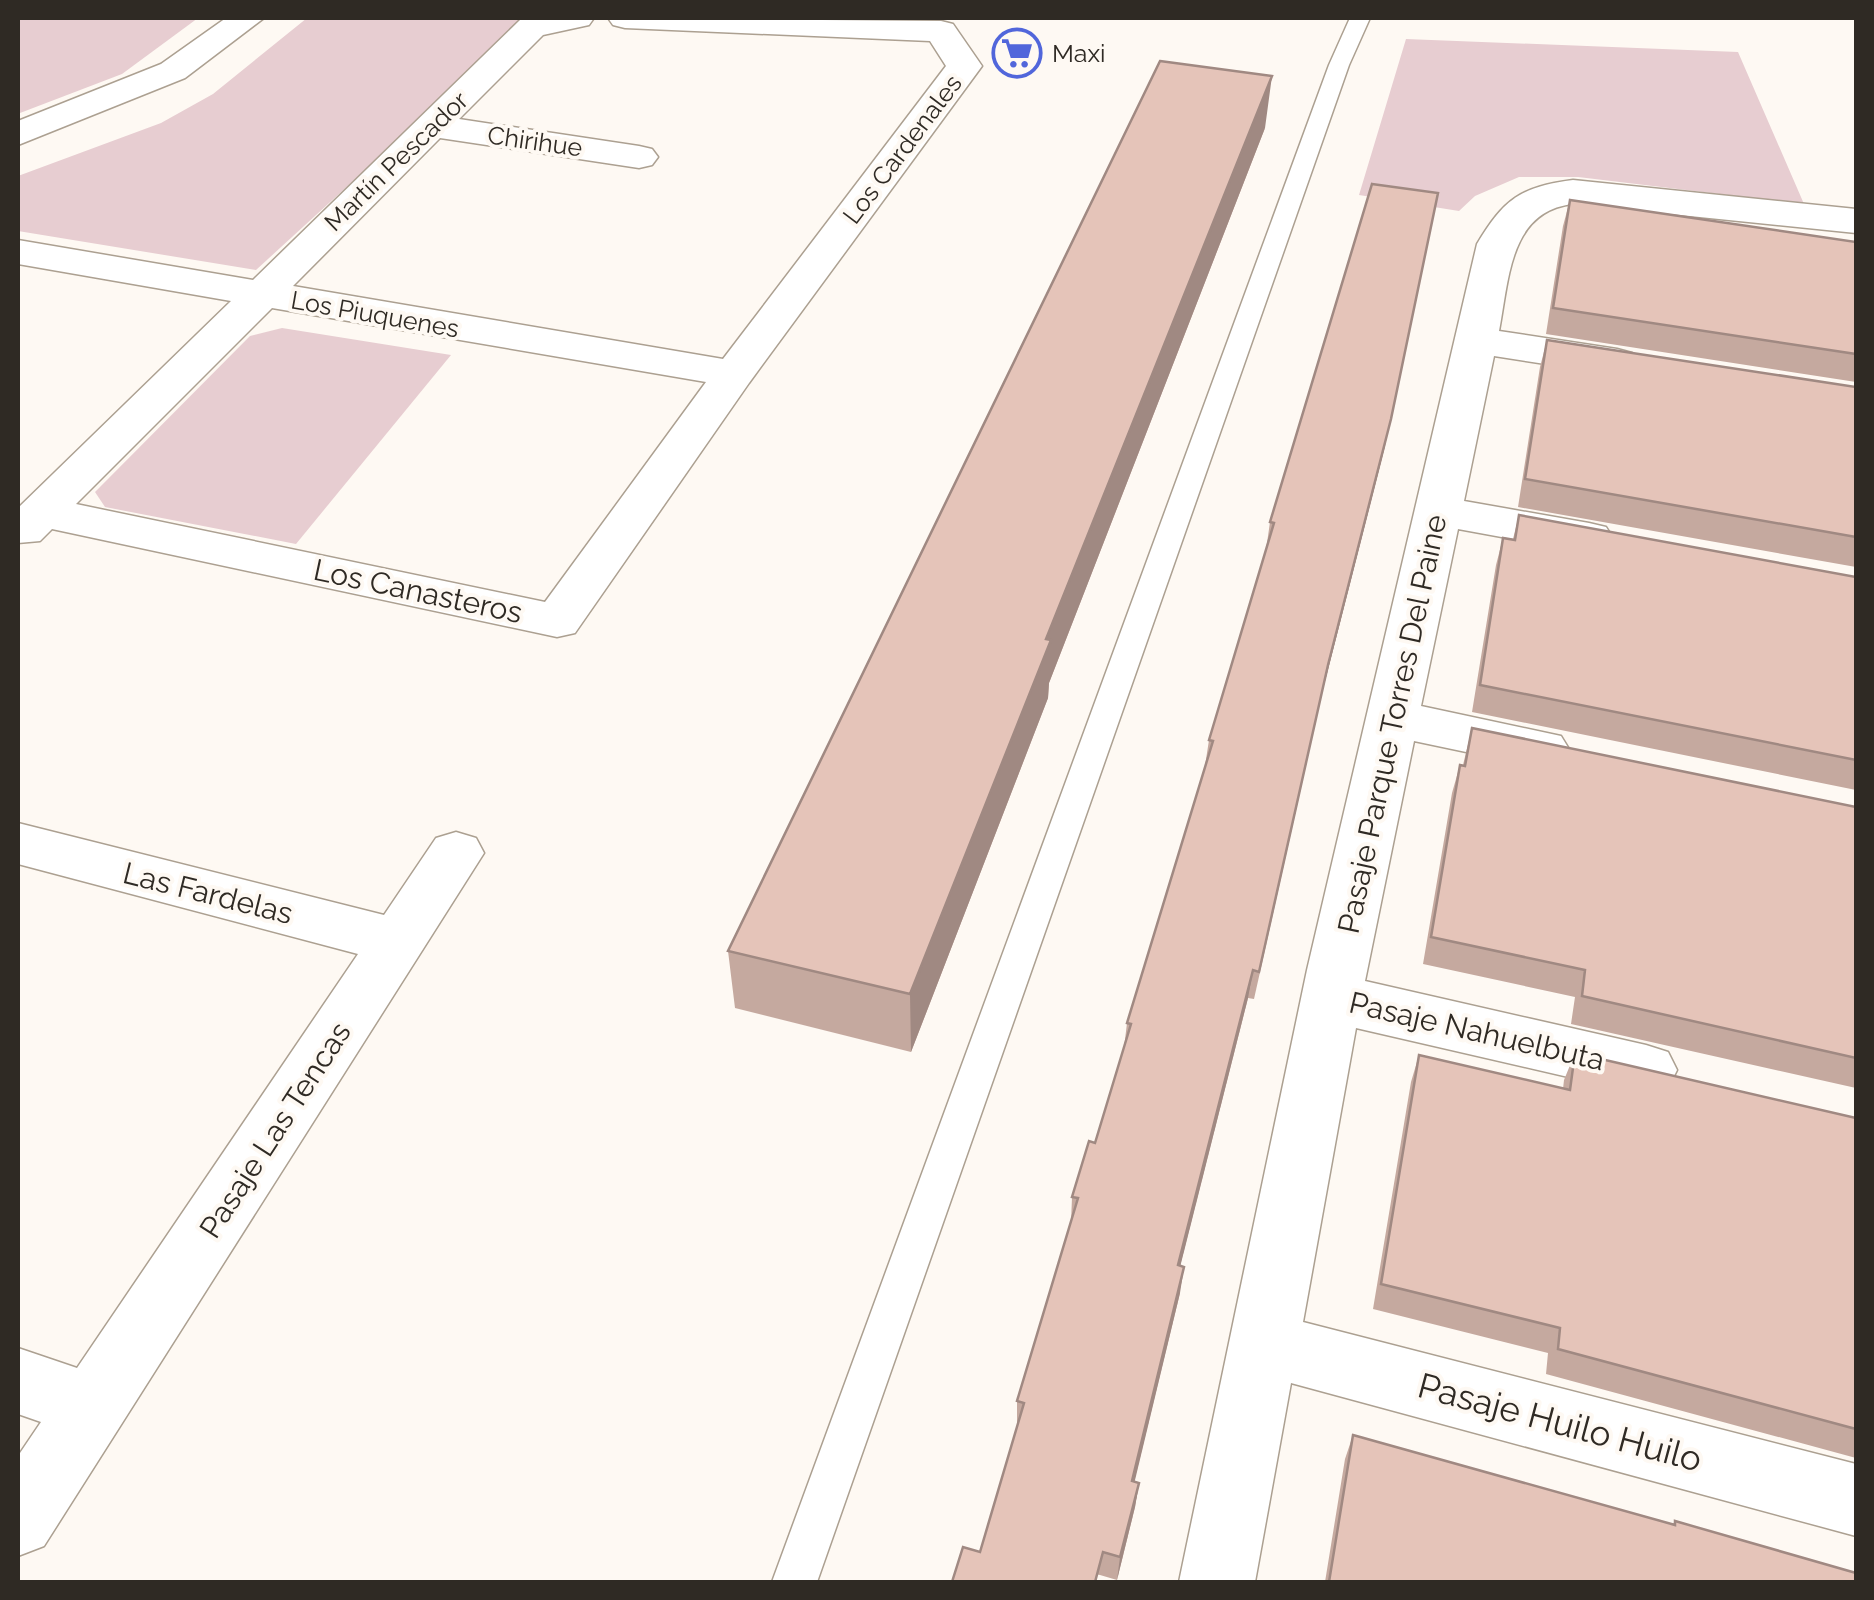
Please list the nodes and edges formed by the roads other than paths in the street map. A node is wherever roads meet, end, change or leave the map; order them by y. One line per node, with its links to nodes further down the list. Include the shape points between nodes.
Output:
1 (247, 18): 6 (street, via 145,86)
2 (578, 18): 5 (street, Martín Pescador, via 532,27)
3 (625, 18): 13 (street, Los Cardenales, via 941,31 964,66)
4 (1360, 18): 29 (lane)
5 (431, 126): 7 (street, Chirihue); 10 (street, Martín Pescador)
6 (18, 134)
7 (639, 157)
8 (1856, 220): 11 (street, Pasaje Parque Torres Del Paine, via 1591,192 1540,198 1514,215 1497,244)
9 (18, 252): 10 (street, Los Piuquenes)
10 (260, 294): 13 (street, Los Piuquenes); 15 (street, Los Canasteros)
11 (1476, 340): 12 (street); 14 (street, Pasaje Parque Torres Del Paine)
12 (1647, 366)
13 (734, 374): 15 (street, Los Canasteros, via 556,621)
14 (1439, 511): 16 (street); 17 (street, Pasaje Parque Torres Del Paine)
15 (30, 524)
16 (1629, 546)
17 (1393, 718): 18 (street); 22 (street, Pasaje Parque Torres Del Paine)
18 (1586, 758)
19 (18, 844): 21 (street, Las Fardelas)
20 (456, 854): 21 (street, Pasaje Las Tencas)
21 (399, 942): 26 (street, Pasaje Las Tencas)
22 (1332, 998): 23 (street, Pasaje Nahuelbuta); 24 (street, Pasaje Parque Torres Del Paine)
23 (1701, 1082)
24 (1264, 1344): 27 (street, Pasaje Huilo Huilo); 30 (street, Pasaje Parque Torres Del Paine)
25 (18, 1381): 26 (street)
26 (93, 1406): 28 (street, Pasaje Las Tencas)
27 (1856, 1500)
28 (18, 1520)
29 (794, 1582)
30 (1217, 1582)

